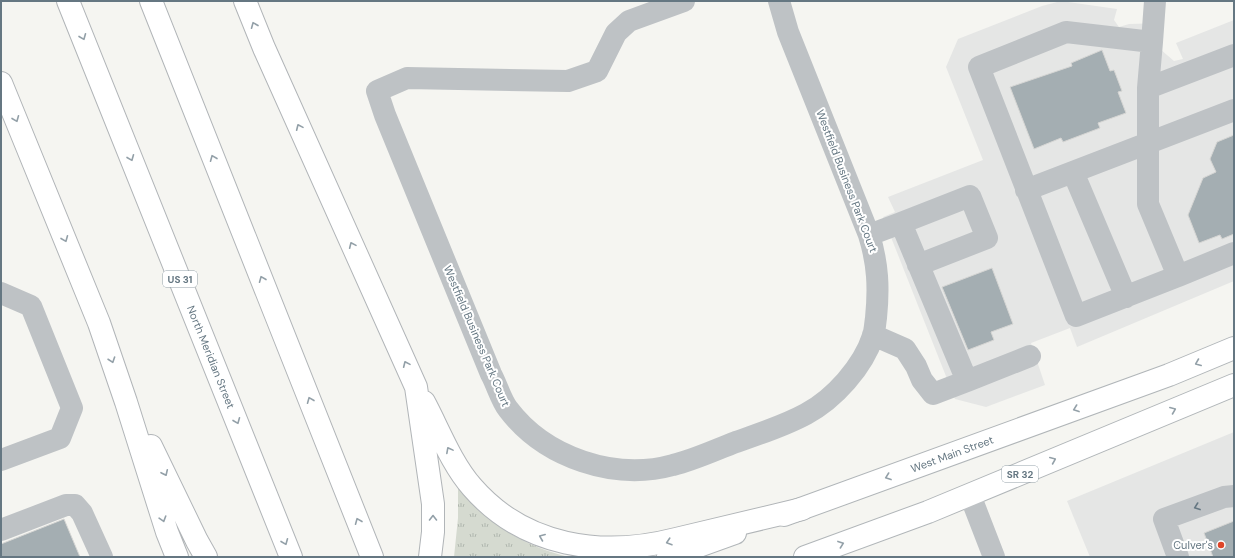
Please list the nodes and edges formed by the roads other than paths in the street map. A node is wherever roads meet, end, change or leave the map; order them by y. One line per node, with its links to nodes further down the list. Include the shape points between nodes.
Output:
1 (68, 1): 37 (main road, North Meridian Street / US 31, one-way to 37)
2 (151, 1): 38 (main road, one-way to 2)
3 (245, 1): 27 (main road, one-way to 3)
4 (684, 1): 22 (street, Westfield Business Park Court, via 629,21 616,33 597,71 586,76 568,80 407,78 377,91 488,367 508,409 529,433 553,448 605,468 639,471 673,465 806,414 835,393 856,370)
5 (779, 1): 16 (street, Westfield Business Park Court, via 788,32)
6 (1155, 1): 7 (street)
7 (1152, 42): 10 (street); 14 (street, via 1066,32 979,67)
8 (1234, 55): 10 (street)
9 (1, 83): 28 (main road, one-way to 28, via 99,323)
10 (1148, 88): 12 (street)
11 (1234, 110): 12 (street)
12 (1148, 142): 13 (street); 19 (street, via 1148,204)
13 (1073, 172): 14 (street); 21 (street)
14 (1026, 190): 21 (street, via 1076,316)
15 (901, 222): 16 (street); 18 (street); 18 (street, via 970,196 988,238)
16 (869, 235): 22 (street, Westfield Business Park Court, via 876,258 879,294)
17 (1234, 254): 19 (street)
18 (918, 265): 25 (street)
19 (1178, 276): 21 (street)
20 (1, 293): 29 (street, via 31,306 72,408 60,438)
21 (1126, 297)
22 (873, 336): 25 (street, via 905,349 933,394)
23 (1234, 348): 32 (main road, West Main Street, one-way to 32, via 1155,380)
24 (1030, 356): 25 (street)
25 (967, 381)
26 (1234, 385): 30 (main road, SR 32, one-way to 26)
27 (416, 387): 32 (main road, one-way to 27, via 658,545 595,551 574,548 541,537 522,527 501,514 472,487 459,469); 39 (main road, one-way to 27, via 433,504)
28 (126, 402): 35 (main road, one-way to 35); 36 (main road, one-way to 36, via 156,455)
29 (1, 460)
30 (970, 495): 41 (main road, SR 32, one-way to 30); 42 (street)
31 (1234, 496): 43 (street, one-way to 43, via 1224,497 1164,519)
32 (802, 509): 40 (main road, West Main Street)
33 (1, 530): 34 (street, via 66,505 75,505 82,513)
34 (102, 557)
35 (177, 557)
36 (206, 557)
37 (291, 557)
38 (372, 557)
39 (430, 557)
40 (668, 557)
41 (805, 557)
42 (994, 557)
43 (1178, 557)

